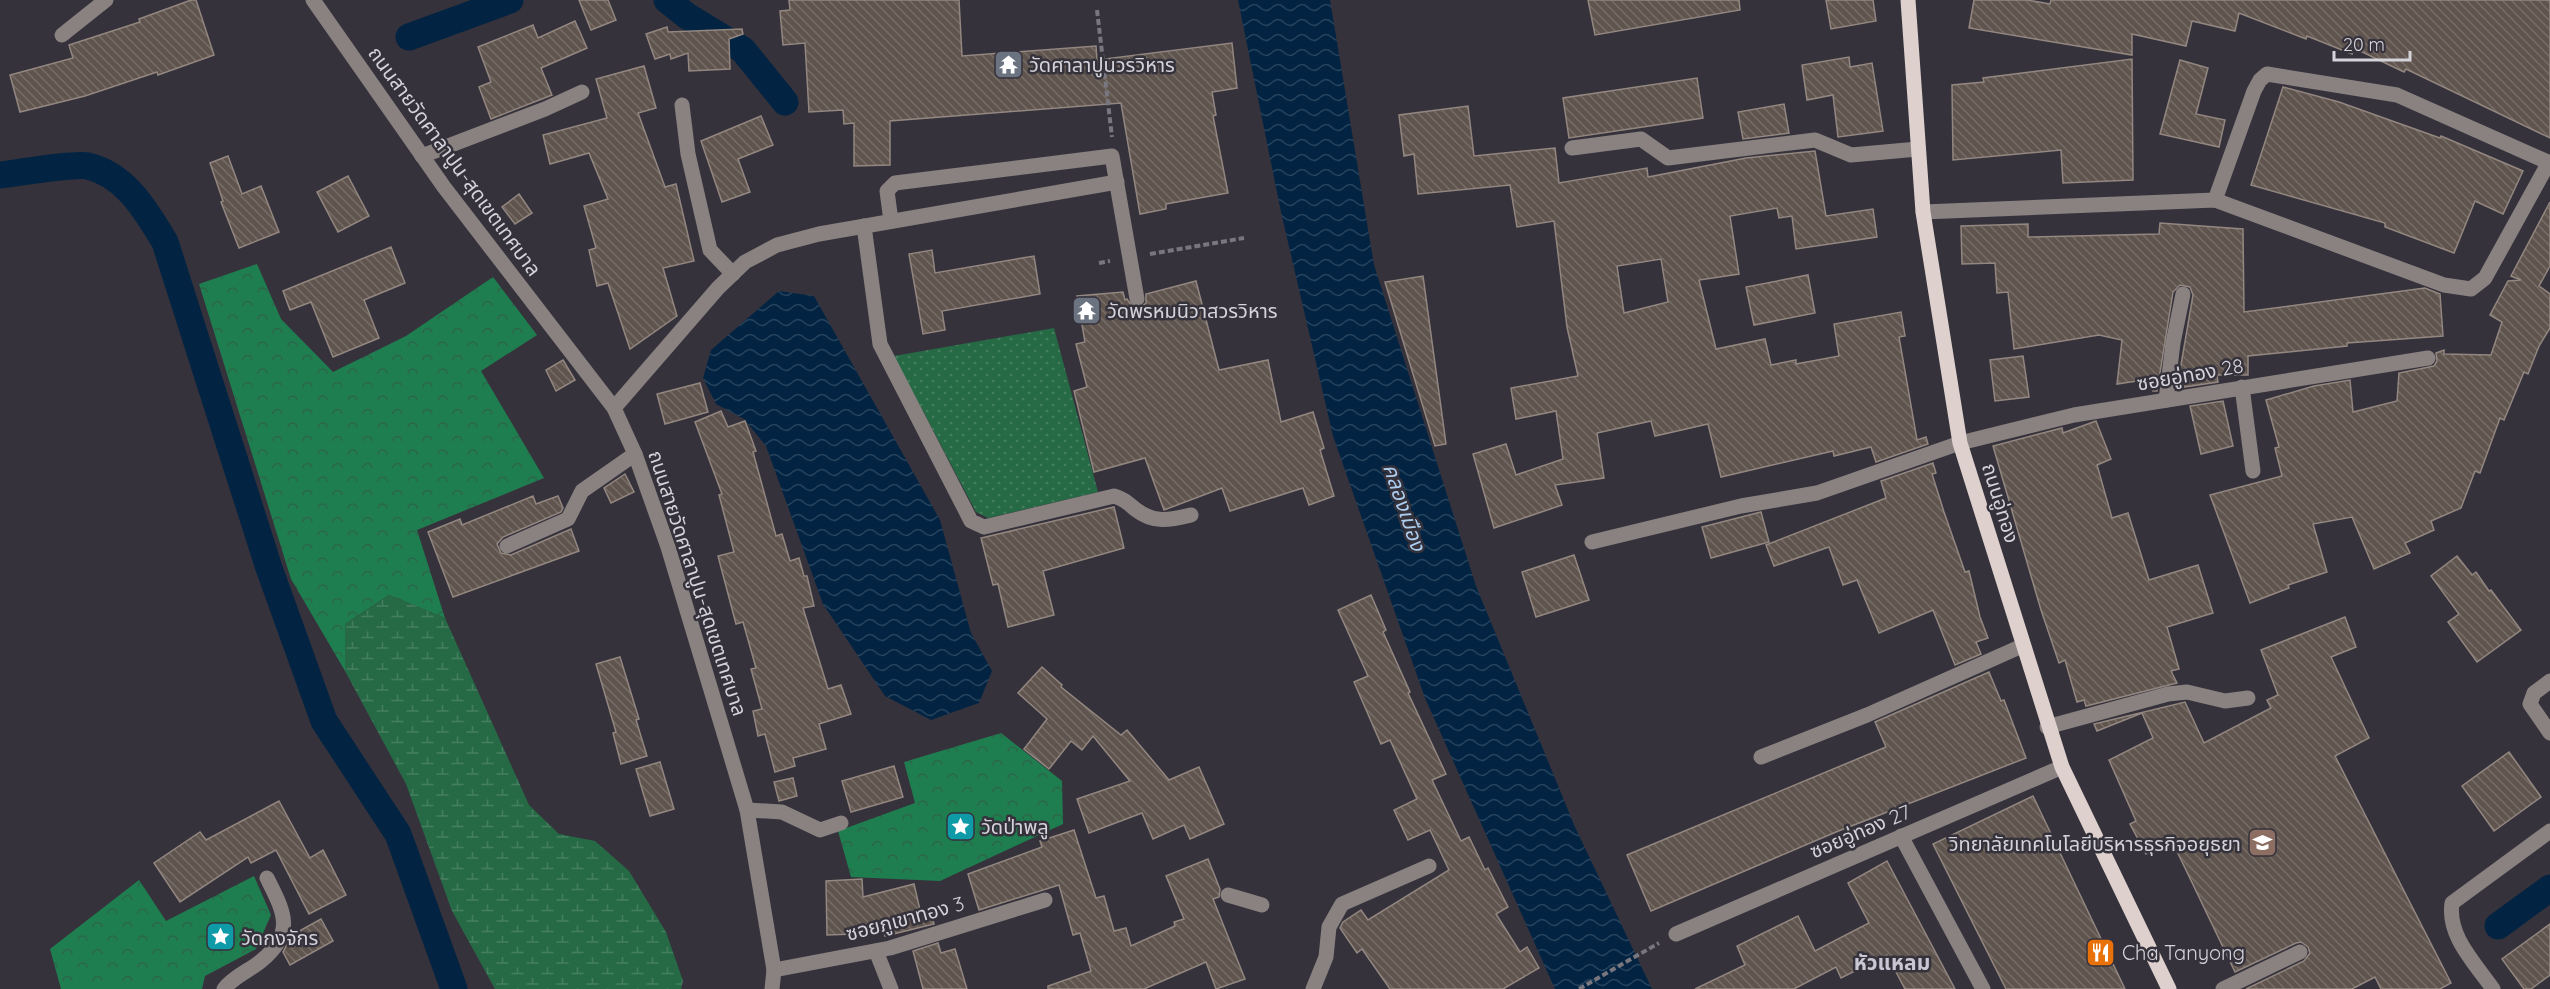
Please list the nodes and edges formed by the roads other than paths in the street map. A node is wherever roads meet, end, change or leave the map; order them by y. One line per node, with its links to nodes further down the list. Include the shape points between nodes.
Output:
1 (106, 0): 4 (street)
2 (313, 0): 9 (street, ถนนสายวัดศาลาปูน-สุดเขตเทศบาล)
3 (1908, 0): 8 (main road, ถนนอู่ทอง)
4 (62, 34)
5 (582, 92): 9 (street)
6 (682, 105): 16 (street, via 688,154 710,250)
7 (1572, 148): 8 (street, via 1641,139 1668,158 1815,140 1851,155)
8 (1918, 149): 13 (main road, ถนนอู่ทอง)
9 (422, 156): 22 (street, ถนนสายวัดศาลาปูน-สุดเขตเทศบาล)
10 (2549, 163): 12 (street, via 2485,278 2470,288 2444,285); 12 (street, via 2397,95 2267,74 2254,91)
11 (1117, 182): 14 (street); 14 (street, via 1112,156 894,183 887,191); 18 (street)
12 (2215, 200): 13 (street)
13 (1923, 212): 23 (main road, ถนนอู่ทอง)
14 (891, 221): 15 (street)
15 (864, 226): 16 (street, via 777,246 746,262); 26 (street, via 880,344 971,521 984,527 1114,496 1152,519 1165,522)
16 (733, 274): 22 (street)
17 (2183, 294): 21 (street)
18 (1137, 299)
19 (2428, 358): 20 (street, ซอยอู่ทอง 28)
20 (2242, 387): 21 (street, ซอยอู่ทอง 28); 25 (street)
21 (2166, 400): 23 (street, ซอยอู่ทอง 28, via 2074,415)
22 (614, 408): 24 (street, ถนนสายวัดศาลาปูน-สุดเขตเทศบาล)
23 (1960, 442): 27 (street, ซอยอู่ทอง 28, via 1817,493 1741,506); 29 (main road, ถนนอู่ทอง)
24 (635, 454): 28 (street, via 582,490 568,519); 36 (street, ถนนสายวัดศาลาปูน-สุดเขตเทศบาล, via 668,547)
25 (2253, 471)
26 (1191, 515)
27 (1592, 542)
28 (507, 546)
29 (2022, 646): 32 (main road, ถนนอู่ทอง); 34 (street)
30 (2550, 681): 33 (street, via 2534,693 2530,704)
31 (2248, 698): 32 (street, via 2224,701 2187,692 2168,693)
32 (2047, 727): 35 (main road, ถนนอู่ทอง)
33 (2550, 733)
34 (1761, 757)
35 (2062, 767): 39 (street, ซอยอู่ทอง 27); 54 (main road, ถนนอู่ทอง)
36 (747, 810): 37 (street, via 782,812 820,830); 48 (street, ถนนสายวัดศาลาปูน-สุดเขตเทศบาล)
37 (842, 823)
38 (2550, 831): 56 (street, via 2452,903 2452,930)
39 (1901, 836): 45 (street, ซอยอู่ทอง 27); 53 (street)
40 (1429, 866): 52 (street, via 1342,904 1329,927 1326,957)
41 (267, 878): 49 (street, via 285,915 280,940 262,960)
42 (1228, 895): 44 (street)
43 (1045, 900): 46 (street, ซอยภูเขาทอง 3)
44 (1262, 905)
45 (1676, 934)
46 (876, 951): 48 (street, ซอยภูเขาทอง 3); 51 (street)
47 (2300, 952): 55 (street)
48 (774, 970): 50 (street, ถนนสายวัดศาลาปูน-สุดเขตเทศบาล)
49 (224, 989)
50 (772, 989)
51 (891, 989)
52 (1313, 989)
53 (1983, 989)
54 (2169, 989)
55 (2223, 989)
56 (2493, 989)

